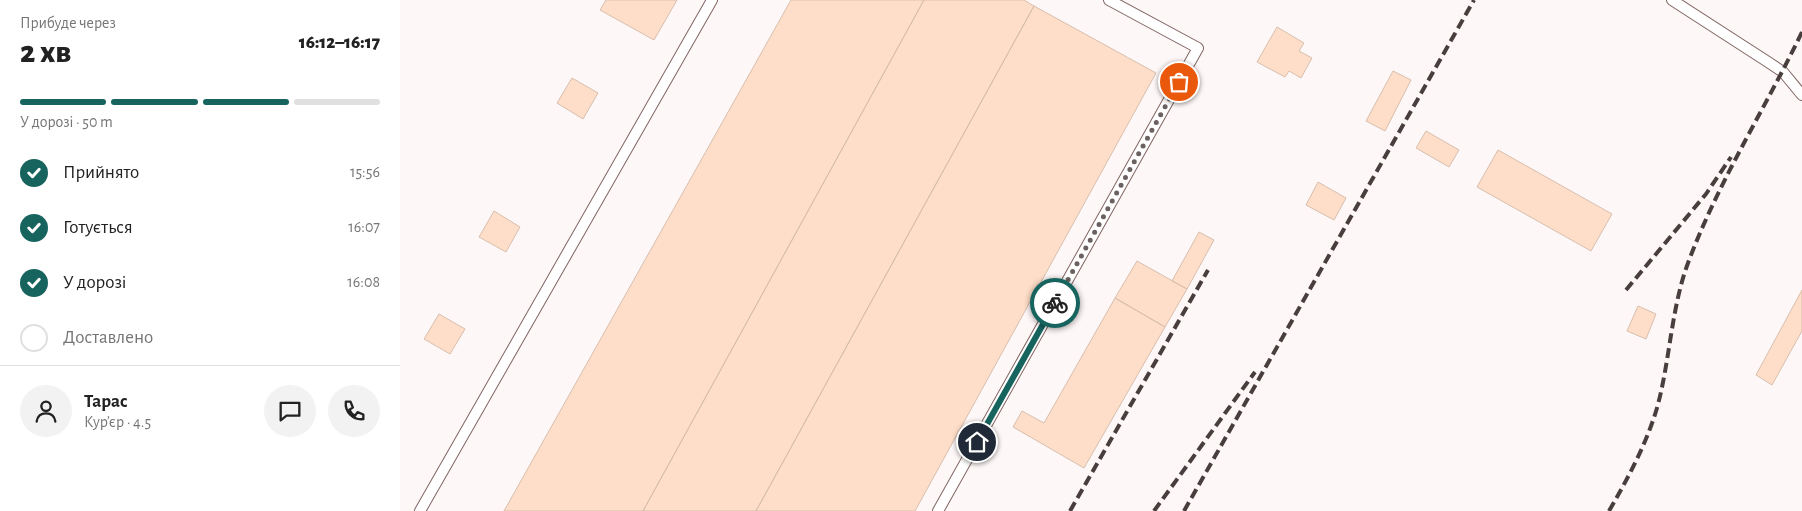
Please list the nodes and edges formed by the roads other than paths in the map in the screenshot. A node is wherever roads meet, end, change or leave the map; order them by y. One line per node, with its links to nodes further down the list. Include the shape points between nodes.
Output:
1 (712, 0): 5 (lane)
2 (1109, 0): 6 (lane, via 1198,48)
3 (1672, 0): 4 (lane, via 1783,72)
4 (1802, 95)
5 (420, 511)
6 (938, 511)

